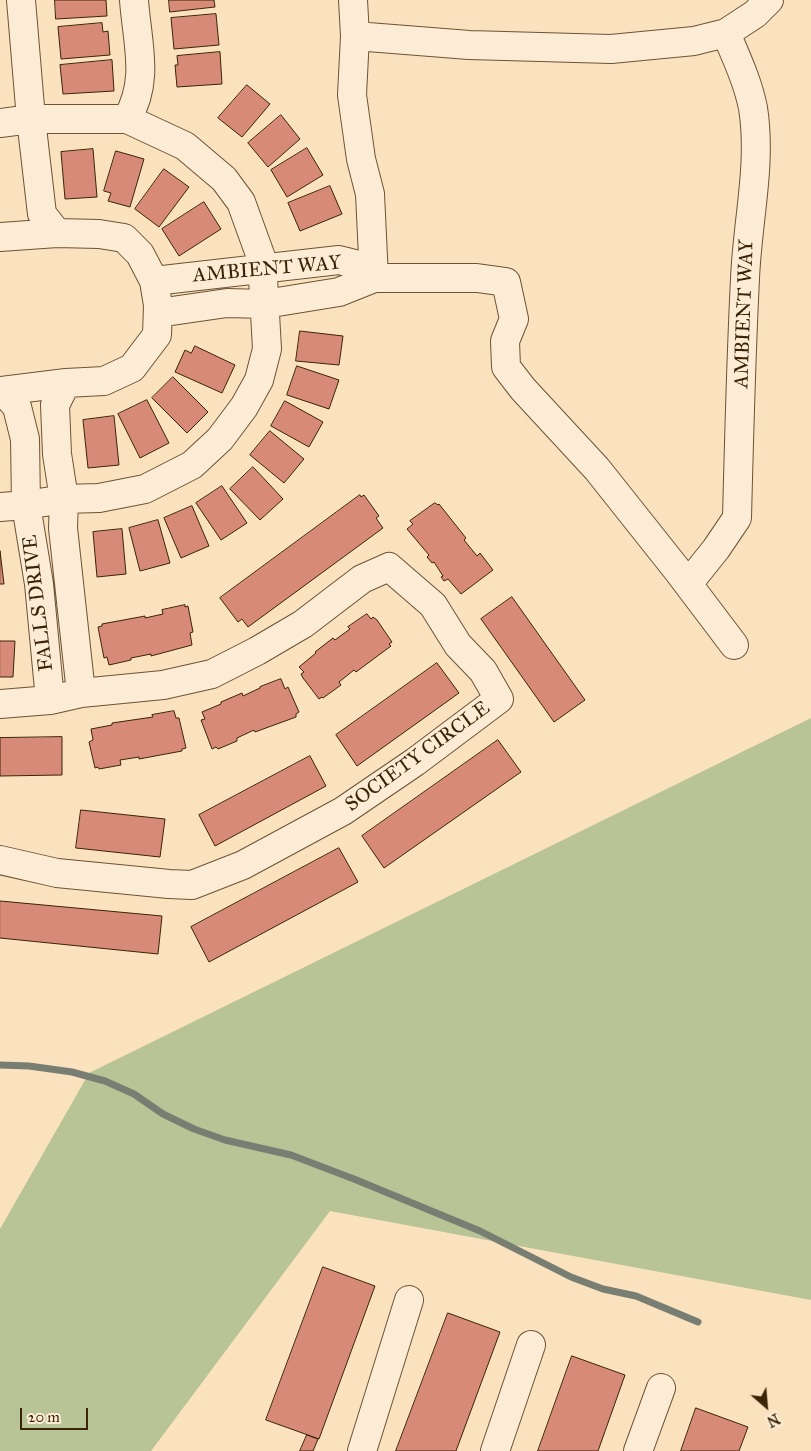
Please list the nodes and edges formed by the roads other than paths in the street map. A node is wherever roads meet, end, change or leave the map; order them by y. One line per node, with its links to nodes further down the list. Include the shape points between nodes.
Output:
1 (21, 0): 7 (street)
2 (134, 0): 8 (street, via 141,79 136,101)
3 (353, 0): 6 (street)
4 (769, 0): 5 (street, via 755,14)
5 (726, 33): 6 (street, via 694,41 611,49 469,45); 21 (street, AMBIENT WAY, via 747,87 755,136 745,278 737,518)
6 (356, 36): 13 (street, via 352,95 360,159 370,194)
7 (31, 119): 8 (street); 9 (street); 10 (street, via 42,214)
8 (127, 119): 12 (street, via 185,146 224,179 241,202 262,260)
9 (0, 123)
10 (58, 233): 11 (street, FALLS DRIVE); 14 (street, FALLS DRIVE, via 124,238 140,254)
11 (0, 237)
12 (262, 269): 13 (street, AMBIENT WAY, via 339,260 363,266); 14 (street, AMBIENT WAY); 15 (street)
13 (374, 278): 15 (street, AMBIENT WAY, via 340,292); 21 (street, AMBIENT WAY, via 477,278 506,282 514,319 505,341 506,367 597,469)
14 (154, 281): 16 (street, FALLS DRIVE)
15 (265, 304): 16 (street, AMBIENT WAY, via 227,303); 19 (street, via 267,349 259,380 220,439 192,465 145,489 99,498)
16 (158, 313): 17 (street, FALLS DRIVE, via 157,334 132,368 104,381)
17 (66, 383): 18 (street, FALLS DRIVE); 19 (street, FALLS DRIVE, via 54,405)
18 (2, 391): 20 (street, FALLS DRIVE, via 17,407 25,439)
19 (64, 499): 20 (street, FALLS DRIVE); 23 (street, FALLS DRIVE, via 63,528)
20 (13, 506): 24 (street, FALLS DRIVE, via 40,584)
21 (688, 584): 22 (street, AMBIENT WAY)
22 (734, 645)
23 (81, 693): 24 (street, SOCIETY CIRCLE); 26 (street, SOCIETY CIRCLE, via 162,685 212,674 303,624 362,579 389,567 433,605 458,645 483,671 499,699 343,811 242,865 192,885 57,872)
24 (50, 700): 25 (street, SOCIETY CIRCLE)
25 (0, 704)
26 (0, 860)
27 (408, 1300): 30 (street)
28 (531, 1345): 31 (street)
29 (661, 1388): 32 (street)
30 (362, 1451)
31 (495, 1451)
32 (638, 1451)

